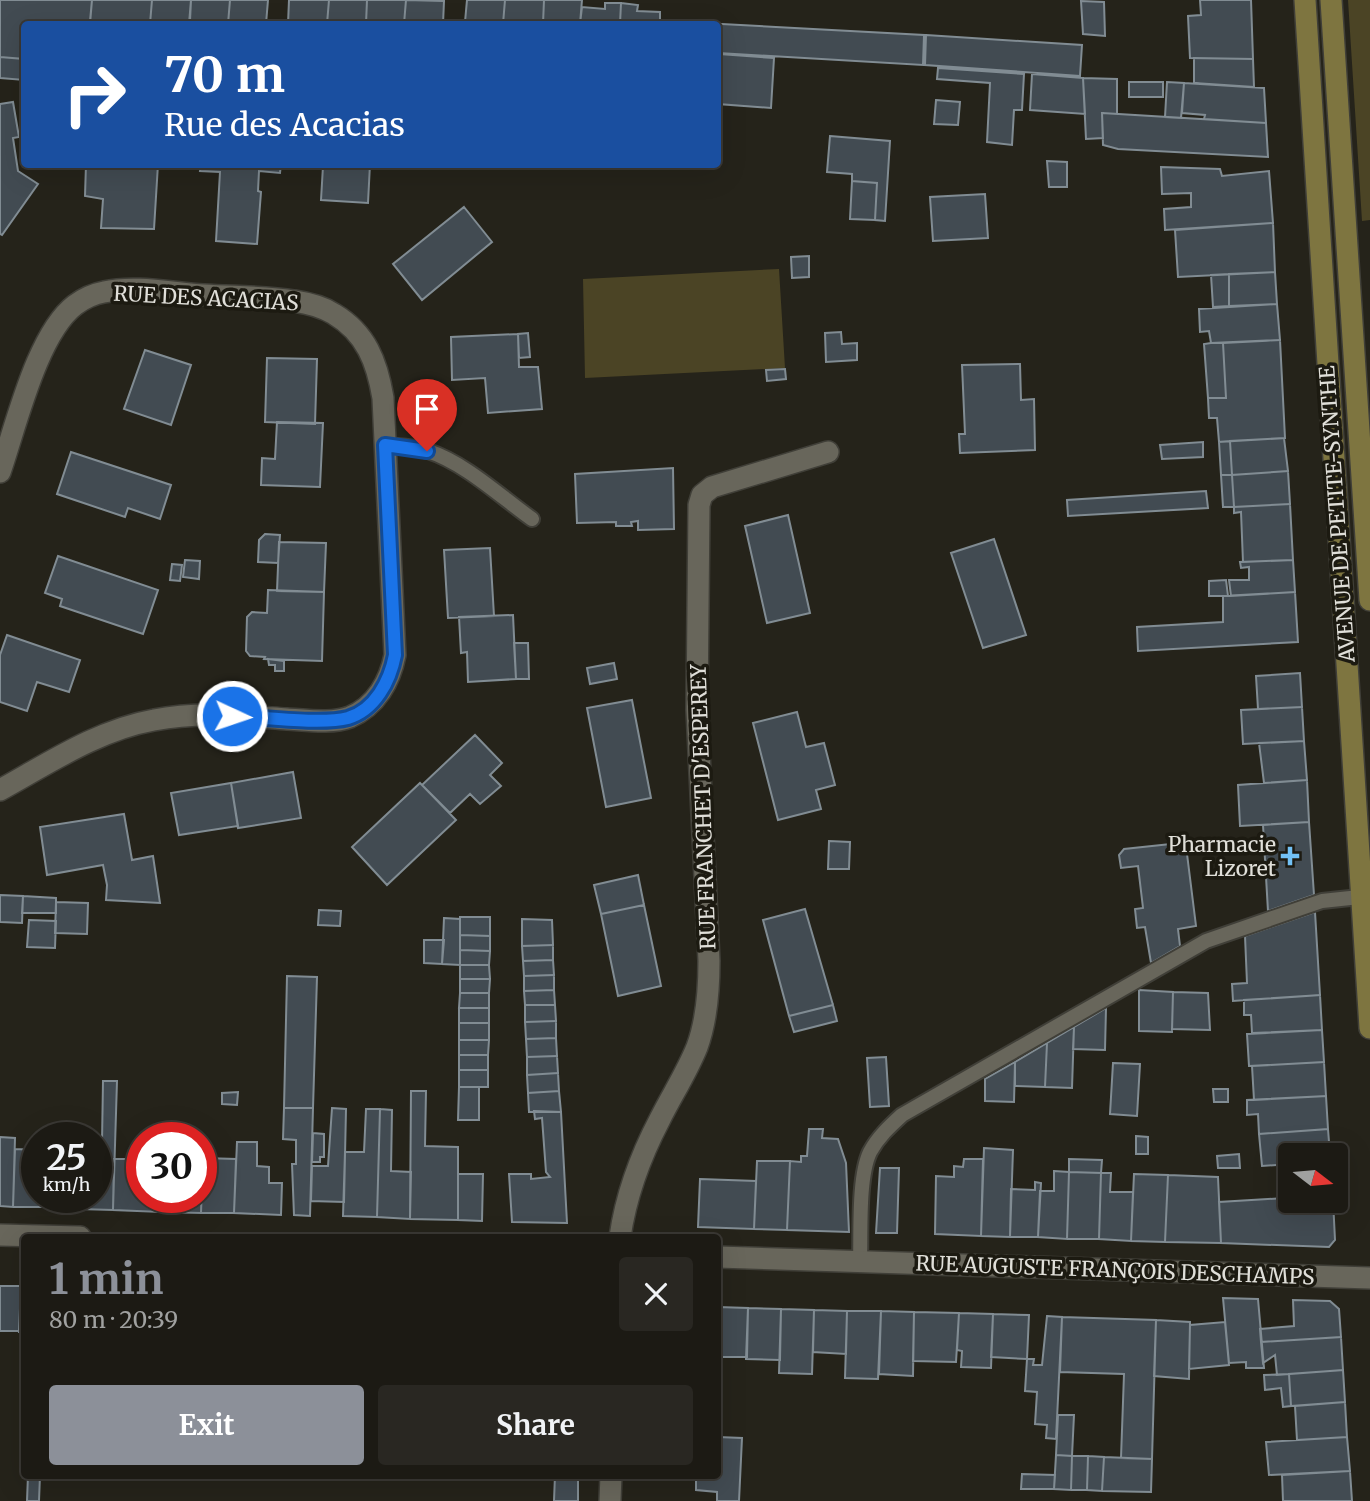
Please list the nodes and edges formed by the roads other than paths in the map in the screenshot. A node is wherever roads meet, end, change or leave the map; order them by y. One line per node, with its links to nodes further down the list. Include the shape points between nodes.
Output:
1 (1304, 0): 9 (main road, AVENUE DE PETITE-SYNTHE)
2 (1331, 0): 7 (main road, AVENUE DE PETITE-SYNTHE)
3 (385, 445): 5 (street, RUE DES ACACIAS, via 383,398 375,362 358,332 335,314 294,300 117,290 76,304 50,334); 6 (lane, via 441,456); 8 (street, RUE DES ACACIAS, via 395,655 388,681 369,705 347,718 332,720 206,714 131,725 95,738)
4 (828, 452): 11 (street, RUE FRANCHET D'ESPEREY, via 712,487 699,505 696,681 707,1004 697,1046 634,1176)
5 (0, 472)
6 (532, 519)
7 (1370, 600)
8 (0, 790)
9 (1366, 896): 10 (main road, AVENUE DE PETITE-SYNTHE); 15 (lane, via 1322,901 1206,941 902,1115 869,1154)
10 (1370, 1028)
11 (621, 1234)
12 (0, 1235): 13 (street)
13 (21, 1236)
14 (721, 1257): 15 (street, RUE AUGUSTE FRANÇOIS DESCHAMPS)
15 (860, 1261): 16 (street, RUE AUGUSTE FRANÇOIS DESCHAMPS)
16 (1370, 1278)
17 (611, 1479): 18 (street)
18 (610, 1501)

